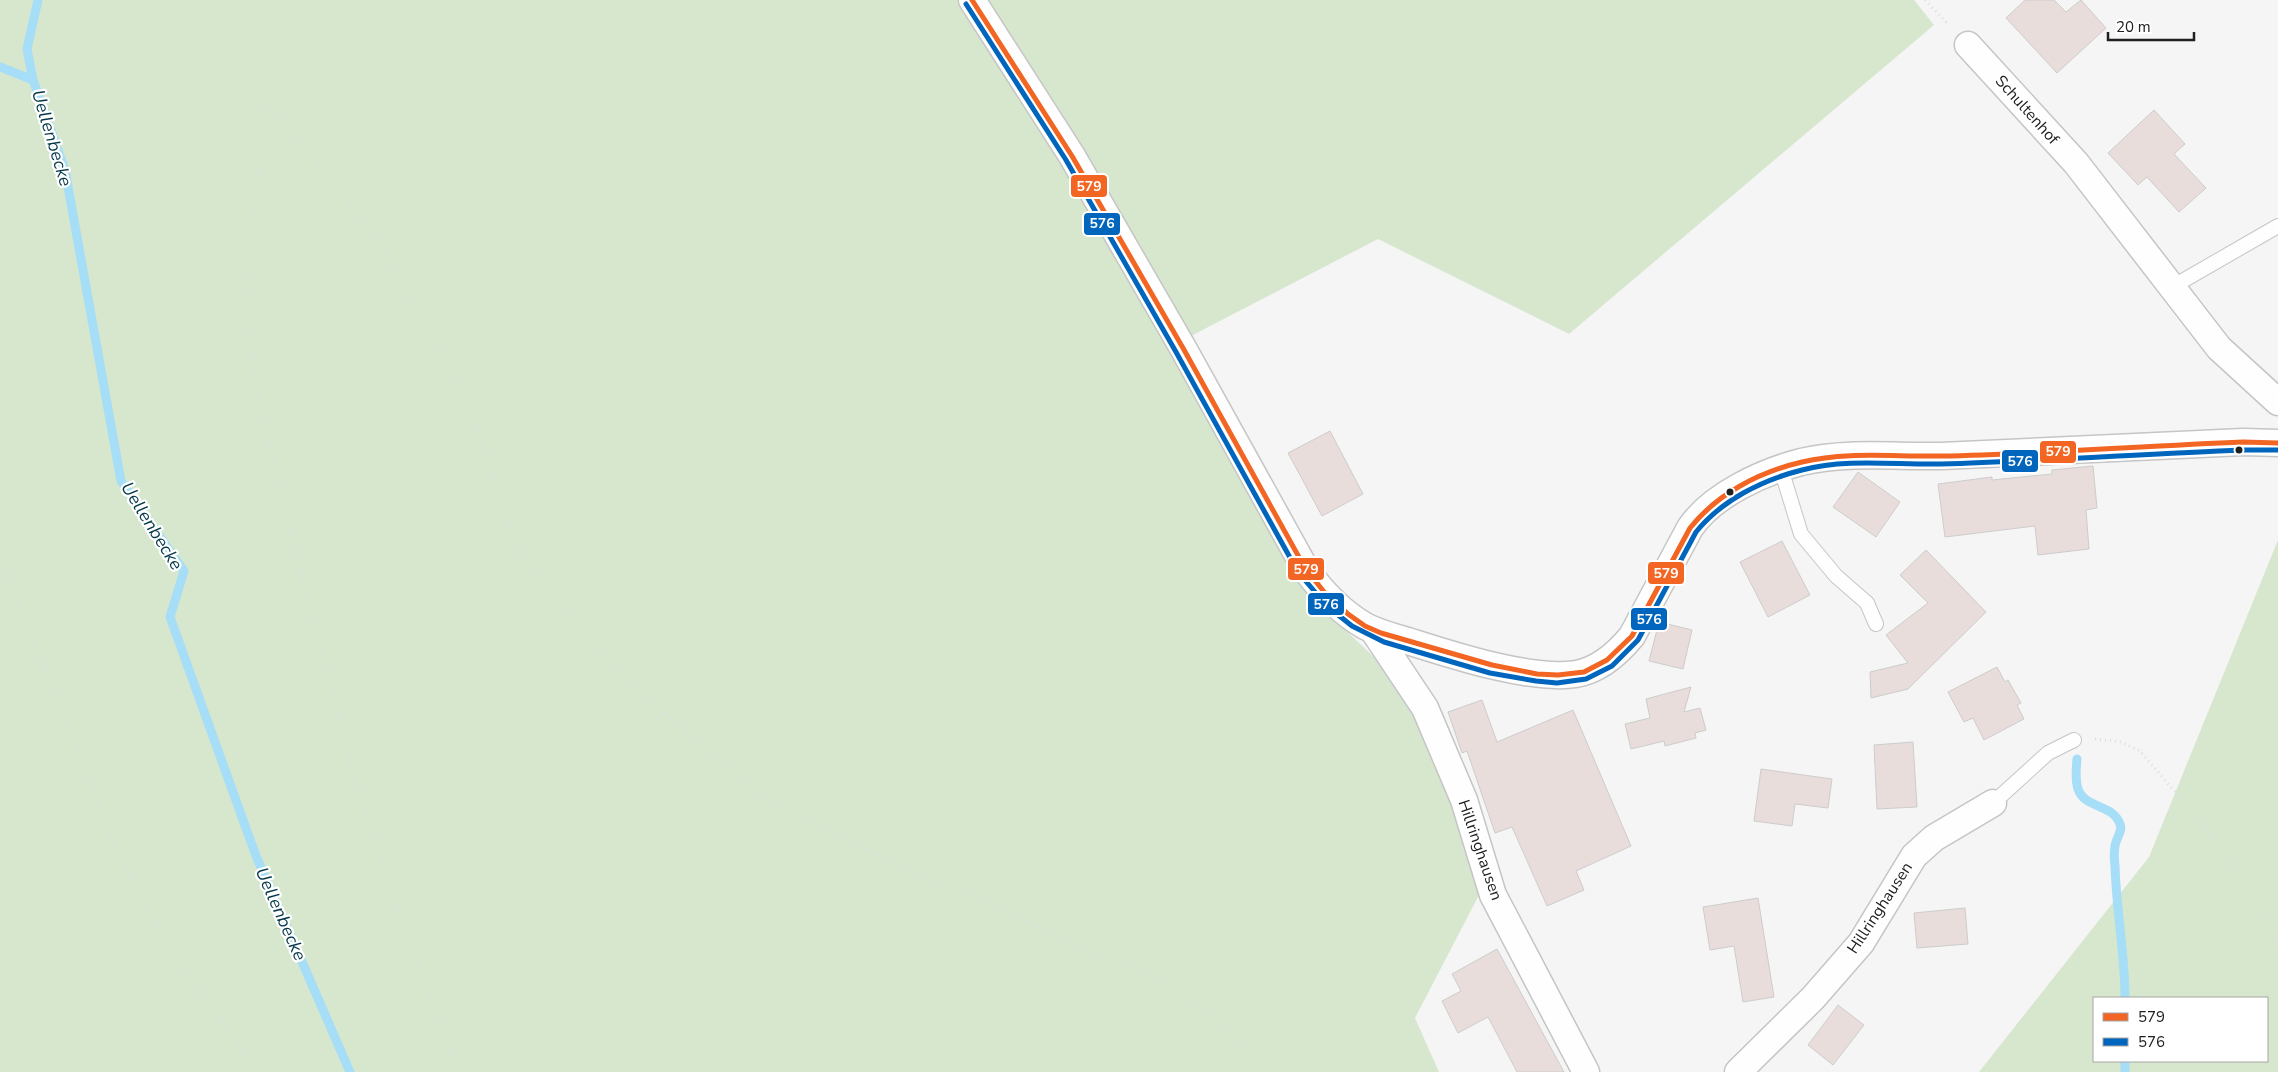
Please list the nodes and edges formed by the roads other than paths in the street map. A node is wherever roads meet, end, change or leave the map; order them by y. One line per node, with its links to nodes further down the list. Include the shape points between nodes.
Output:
1 (972, 0): 9 (street, Hillringhausen, via 1072,156 1314,581 1346,613)
2 (1968, 46): 4 (street, Schultenhof, via 2076,164)
3 (2278, 226): 4 (lane)
4 (2172, 287): 5 (street, Schultenhof, via 2219,348)
5 (2278, 402)
6 (2278, 443): 7 (street, Hillringhausen, via 1849,456 1801,462)
7 (1782, 469): 8 (lane, via 1801,534 1836,576 1867,603); 9 (street, Hillringhausen, via 1737,488 1700,514 1632,636 1610,658 1588,671 1561,674 1507,669)
8 (1876, 624)
9 (1373, 630): 12 (street, Hillringhausen, via 1425,708 1464,800 1492,895)
10 (2074, 740): 11 (lane, via 2048,753)
11 (1993, 803): 13 (street, Hillringhausen, via 1934,838 1914,856 1860,943 1813,998)
12 (1586, 1072)
13 (1738, 1072)

